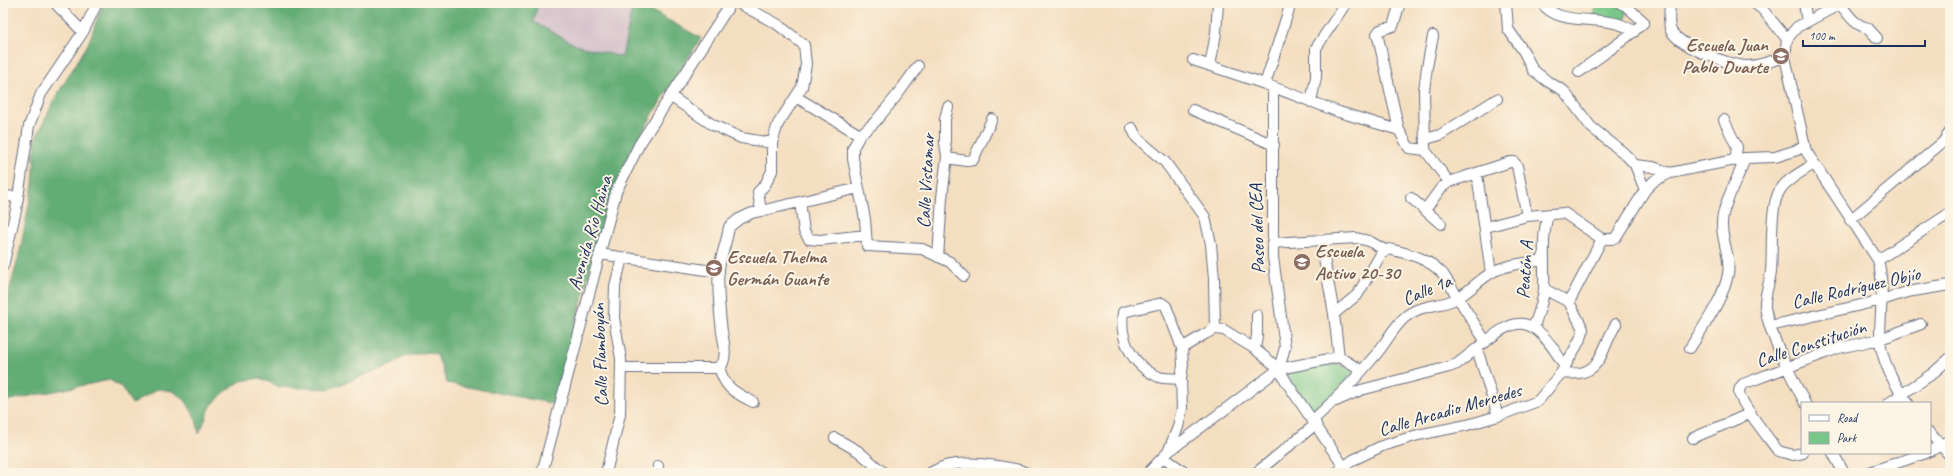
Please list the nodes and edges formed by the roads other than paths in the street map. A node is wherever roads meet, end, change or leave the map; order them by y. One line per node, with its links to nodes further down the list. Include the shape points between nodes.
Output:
1 (55, 3): 17 (street)
2 (97, 3): 17 (street)
3 (731, 3): 28 (street, Avenida Río Haina)
4 (738, 3): 29 (street, via 777,24 804,45 806,64 802,87)
5 (1218, 3): 25 (street)
6 (1291, 3): 27 (street, Paseo del CEA)
7 (1346, 3): 31 (street, via 1316,48 1316,77)
8 (1400, 3): 37 (street, via 1393,26 1380,30 1377,34)
9 (1506, 3): 48 (street, via 1508,29 1533,70 1547,82 1564,91 1591,127)
10 (1542, 3): 18 (street, via 1546,9 1569,18 1599,20 1627,26)
11 (1620, 3): 18 (street, via 1644,22)
12 (1670, 3): 22 (street, via 1670,28 1679,41 1713,57 1748,66)
13 (1754, 3): 21 (street)
14 (1804, 3): 16 (street)
15 (1841, 3): 16 (street); 20 (street, via 1854,23 1868,28)
16 (1807, 22): 21 (street, via 1797,27)
17 (83, 32): 55 (street, via 41,94 29,126)
18 (1634, 32): 26 (street)
19 (1433, 36): 40 (street, via 1424,90)
20 (1877, 38)
21 (1786, 39): 22 (street)
22 (1785, 58): 43 (street)
23 (1193, 60): 25 (street)
24 (918, 66): 39 (street, via 888,107)
25 (1210, 66): 27 (street)
26 (1579, 72)
27 (1269, 85): 31 (street); 42 (street, Paseo del CEA)
28 (670, 96): 41 (street, via 713,125 741,138); 70 (street, Avenida Río Haina, via 639,145 616,192)
29 (796, 97): 39 (street); 41 (street, via 778,124)
30 (1497, 99): 40 (street, via 1440,135)
31 (1311, 102): 37 (street)
32 (948, 107): 45 (street, Calle Vistamar, via 945,143)
33 (1193, 110): 42 (street)
34 (992, 119): 45 (street, via 973,160 967,162)
35 (1724, 120): 46 (street, via 1737,147)
36 (1132, 128): 91 (street, via 1138,138 1166,162 1205,217 1211,244)
37 (1399, 130): 44 (street, via 1409,148)
38 (1950, 132): 63 (street, via 1943,142)
39 (860, 135): 52 (street, via 853,148)
40 (1426, 139): 44 (street)
41 (772, 143): 59 (street, via 772,171 766,185 758,192)
42 (1274, 145): 68 (street, Paseo del CEA)
43 (1804, 145): 46 (street, via 1775,157); 47 (street)
44 (1425, 150): 51 (street)
45 (947, 158): 71 (street, Calle Vistamar)
46 (1740, 160): 49 (street); 95 (street, via 1740,174 1729,197 1722,225 1728,253 1728,274 1714,311)
47 (1814, 164): 63 (street); 90 (street, via 1788,181 1776,196 1771,272 1765,301)
48 (1635, 165): 49 (street, via 1653,167); 53 (street)
49 (1670, 173): 53 (street, via 1654,180)
50 (1477, 174): 51 (street); 62 (street, via 1514,162); 65 (street)
51 (1449, 182): 58 (street, via 1441,188)
52 (859, 188): 57 (street); 66 (street)
53 (1645, 190): 67 (street, via 1616,237)
54 (3, 196): 55 (street)
55 (18, 197): 76 (street)
56 (1411, 198): 58 (street)
57 (800, 202): 59 (street); 66 (street, via 804,231 809,239)
58 (1425, 210): 64 (street)
59 (761, 211): 77 (street, via 739,219 729,227)
60 (1950, 213): 75 (street)
61 (1548, 215): 62 (street); 67 (street, via 1564,213); 74 (street, Peatón A, via 1545,225)
62 (1527, 216): 65 (street)
63 (1850, 220): 75 (street)
64 (1441, 224)
65 (1486, 227): 78 (street)
66 (866, 235): 71 (street, via 867,246 922,248)
67 (1602, 239): 84 (street)
68 (1272, 243): 69 (street, via 1356,238 1369,241); 103 (street, Paseo del CEA, via 1285,347)
69 (1384, 250): 82 (street, via 1423,258 1443,274); 85 (street, via 1358,294)
70 (600, 254): 72 (street); 127 (street, Avenida Río Haina)
71 (938, 257): 79 (street, via 950,262)
72 (622, 258): 77 (street); 101 (street, Calle Flamboyán, via 615,286 614,318)
73 (1324, 258): 85 (street)
74 (1544, 260): 78 (street, Calle 1a, via 1500,268); 81 (street, Peatón A)
75 (1878, 260): 83 (street)
76 (3, 266)
77 (720, 272): 100 (street, via 720,321 725,360)
78 (1491, 273): 82 (street, Calle 1a)
79 (964, 276)
80 (1950, 285): 83 (street, Calle Rodríguez Objío, via 1907,292)
81 (1544, 289): 84 (street); 89 (street, Peatón A)
82 (1458, 298): 93 (street); 105 (street, Calle 1a, via 1410,312)
83 (1882, 300): 90 (street, Calle Rodríguez Objío); 92 (street)
84 (1568, 302): 104 (street, Calle Arcadio Mercedes, via 1583,329)
85 (1334, 314): 98 (street)
86 (1257, 315): 96 (street)
87 (1616, 324): 104 (street, via 1601,359 1588,372 1574,374)
88 (1922, 324): 92 (street, Calle Constitución)
89 (1534, 326): 93 (street, via 1522,322 1514,323); 104 (street, via 1545,336)
90 (1770, 326): 102 (street)
91 (1215, 329): 94 (street); 96 (street, via 1224,330)
92 (1880, 339): 102 (street, Calle Constitución, via 1839,348); 107 (street, via 1884,356)
93 (1486, 342): 97 (street)
94 (1182, 348): 106 (street); 106 (street, via 1166,306 1162,304 1123,312 1126,345 1132,356 1144,368 1160,377)
95 (1690, 348)
96 (1255, 349): 103 (street)
97 (1477, 349): 111 (street, via 1449,367 1361,390); 113 (street)
98 (1339, 357): 103 (street); 105 (street)
99 (1950, 358): 107 (street)
100 (717, 367): 101 (street); 108 (street, via 725,384)
101 (621, 368): 128 (street, Calle Flamboyán, via 620,414)
102 (1787, 368): 109 (street); 112 (street, Calle Constitución, via 1743,384 1739,393)
103 (1279, 369): 114 (street); 122 (street)
104 (1563, 370): 113 (street, Calle Arcadio Mercedes, via 1538,401)
105 (1362, 371): 111 (street, Calle 1a)
106 (1181, 379): 122 (street, via 1182,410 1178,427)
107 (1905, 399): 110 (street)
108 (753, 402)
109 (1804, 402)
110 (1893, 402)
111 (1332, 403): 114 (street, Calle 1a)
112 (1751, 414): 117 (street); 121 (street, via 1778,451 1793,455)
113 (1498, 416): 126 (street, Calle Arcadio Mercedes, via 1382,446)
114 (1314, 422): 126 (street); 134 (street, Calle 1a)
115 (1931, 434): 119 (street)
116 (835, 438): 129 (street, via 858,451)
117 (1692, 438)
118 (1950, 440): 119 (street)
119 (1941, 446): 120 (street); 125 (street)
120 (1931, 451)
121 (1801, 453)
122 (1165, 454): 132 (street); 133 (street)
123 (1834, 454): 136 (street)
124 (1923, 454): 137 (street)
125 (1950, 456)
126 (1344, 467): 135 (street, Calle Arcadio Mercedes)
127 (542, 473)
128 (606, 473)
129 (884, 473)
130 (930, 473): 131 (street, via 950,465 981,465 1019,469)
131 (1027, 473)
132 (1148, 473)
133 (1186, 473)
134 (1256, 473)
135 (1336, 473)
136 (1844, 473)
137 (1867, 473)

